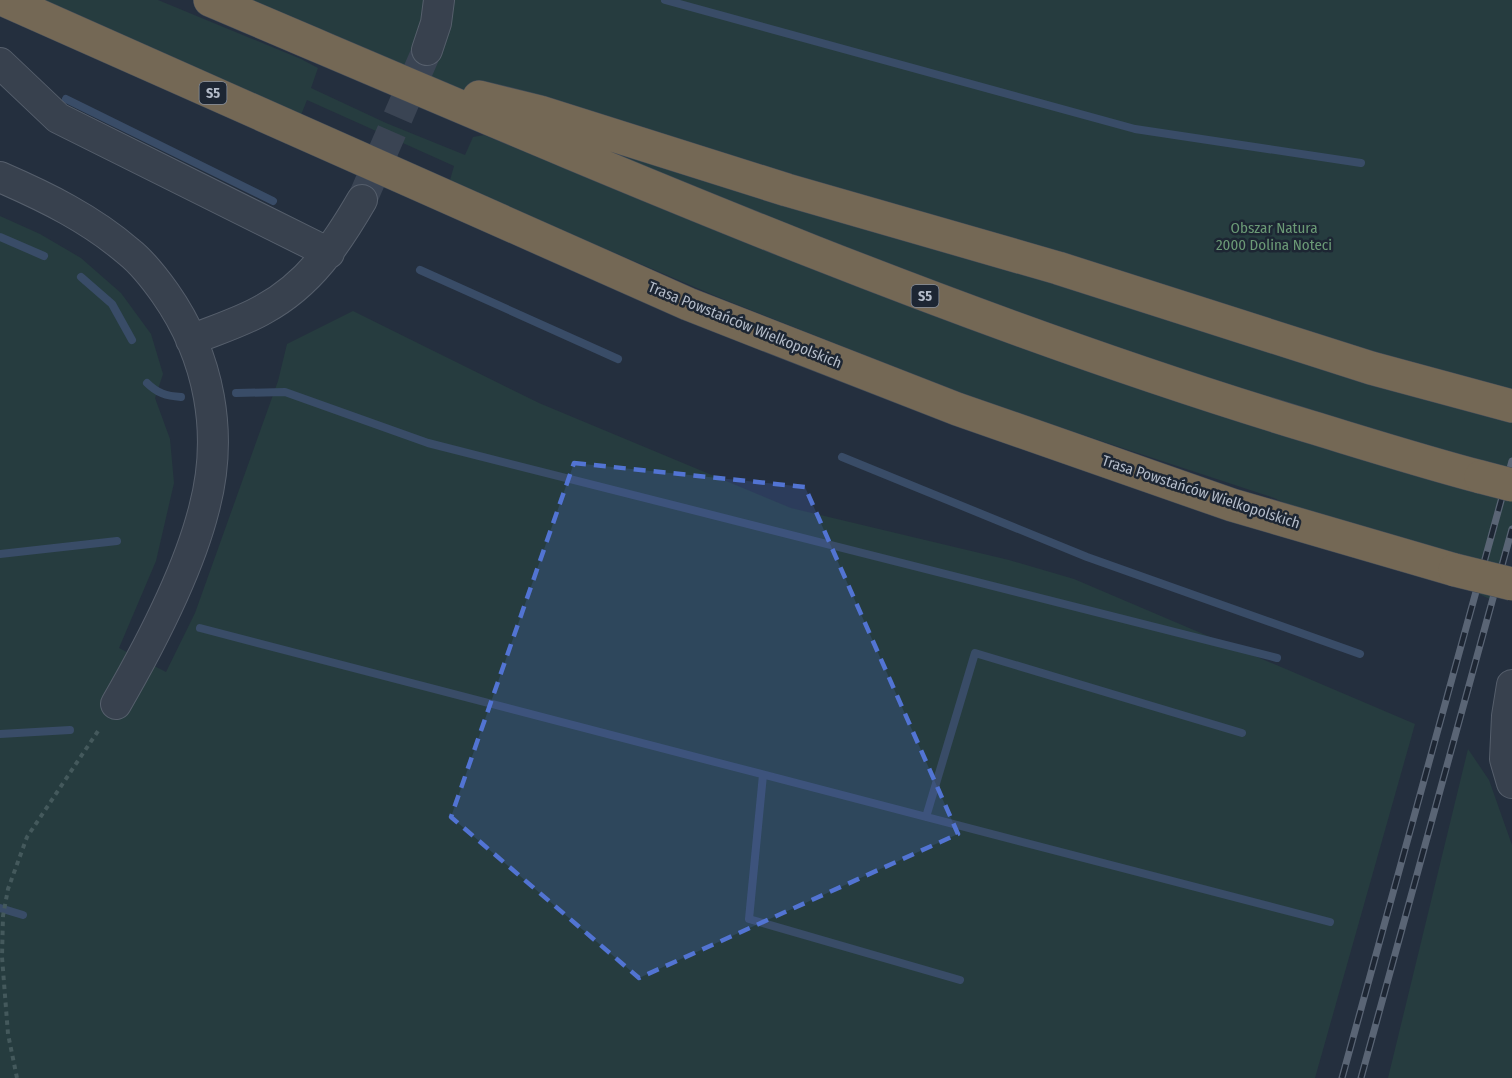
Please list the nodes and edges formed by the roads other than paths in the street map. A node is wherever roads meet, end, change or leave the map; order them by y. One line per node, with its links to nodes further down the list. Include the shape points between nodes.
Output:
1 (4, 0): 13 (highway, Trasa Powstańców Wielkopolskich / S5, bridge, via 677,299 957,410 1232,505)
2 (210, 0): 6 (highway, S5)
3 (439, 0): 4 (street)
4 (427, 50)
5 (0, 63): 9 (street, via 58,118)
6 (384, 74): 11 (highway, via 540,112 778,187 1058,268 1371,368); 12 (highway, S5, bridge, via 870,275 1002,325 1262,412)
7 (0, 177): 10 (street, via 75,213 131,253 175,307)
8 (362, 200): 9 (street)
9 (329, 253): 10 (street, via 290,293 263,310)
10 (191, 340): 15 (street, via 211,400 214,433 205,507 171,595)
11 (1507, 405)
12 (1512, 485)
13 (1512, 584)
14 (1512, 685): 16 (street, via 1505,759)
15 (116, 704)
16 (1512, 783)

